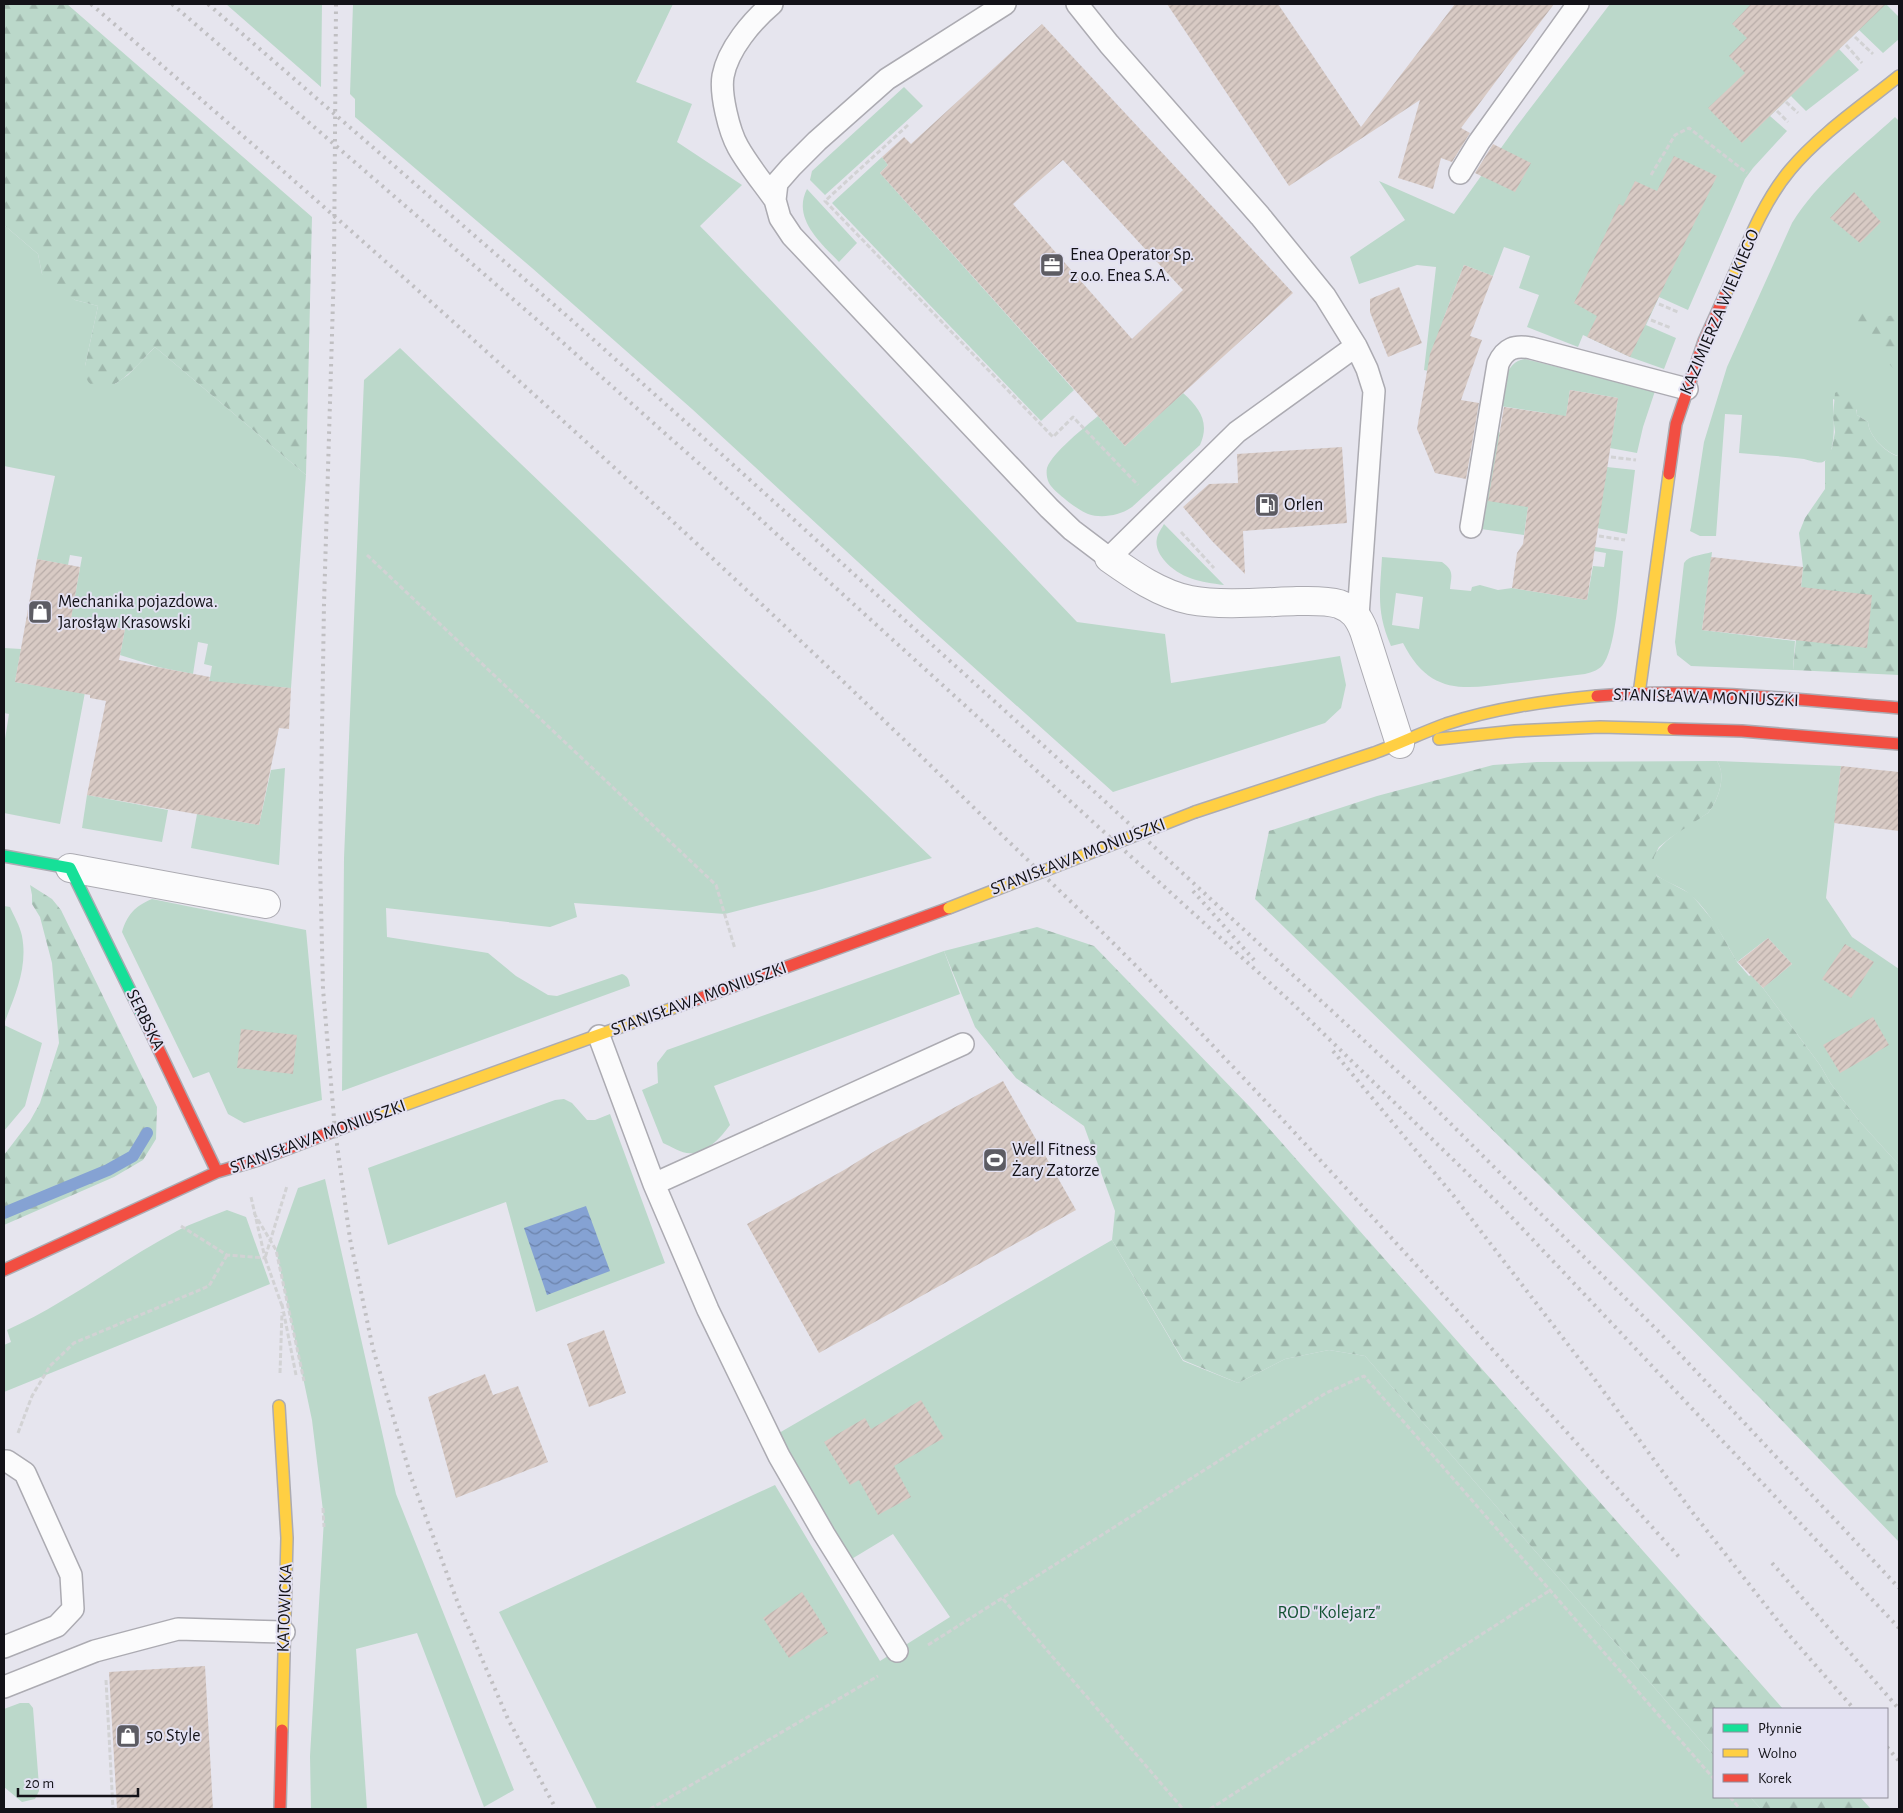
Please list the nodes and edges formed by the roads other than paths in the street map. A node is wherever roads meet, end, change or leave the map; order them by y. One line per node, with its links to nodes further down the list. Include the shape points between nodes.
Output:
1 (772, 4): 7 (lane, via 744,34 728,60 723,77 728,118 738,146)
2 (1005, 4): 7 (lane, via 887,79 791,167 777,183)
3 (1077, 4): 8 (lane, via 1296,260 1325,296)
4 (1578, 4): 6 (lane)
5 (1899, 76): 9 (street, KAZIMIERZA WIELKIEGO, via 1818,143 1790,170 1770,198 1704,341)
6 (1460, 173)
7 (775, 200): 11 (lane, via 780,218 792,236 855,305 1049,508)
8 (1356, 346): 11 (lane, via 1237,432); 12 (lane, via 1374,391)
9 (1687, 389): 10 (lane, via 1531,348 1508,349 1498,364); 13 (street, KAZIMIERZA WIELKIEGO, via 1672,446)
10 (1471, 528)
11 (1108, 558): 12 (street, via 1132,575 1190,600 1323,601 1340,605)
12 (1358, 616): 15 (street)
13 (1639, 694): 14 (street, STANISŁAWA MONIUSZKI, via 1738,695); 15 (street, STANISŁAWA MONIUSZKI, via 1553,700 1503,709 1464,719)
14 (1899, 708)
15 (1400, 744): 16 (street, STANISŁAWA MONIUSZKI, via 1515,731 1600,727 1742,731); 20 (street, STANISŁAWA MONIUSZKI, bridge, via 1195,812 949,908)
16 (1899, 744)
17 (4, 856): 18 (street)
18 (70, 868): 19 (street); 22 (street, SERBSKA)
19 (266, 904)
20 (598, 1036): 22 (street, STANISŁAWA MONIUSZKI); 23 (lane)
21 (963, 1044): 23 (lane)
22 (217, 1172): 24 (street, STANISŁAWA MONIUSZKI)
23 (654, 1184): 29 (lane, via 708,1310 779,1456)
24 (4, 1270)
25 (279, 1406): 27 (street, KATOWICKA, via 287,1538)
26 (6, 1461): 28 (lane, via 25,1473 67,1566 71,1575 72,1608 57,1626)
27 (284, 1632): 30 (lane, via 178,1629 95,1651); 31 (street, KATOWICKA)
28 (4, 1648)
29 (897, 1652)
30 (4, 1687)
31 (280, 1809)

